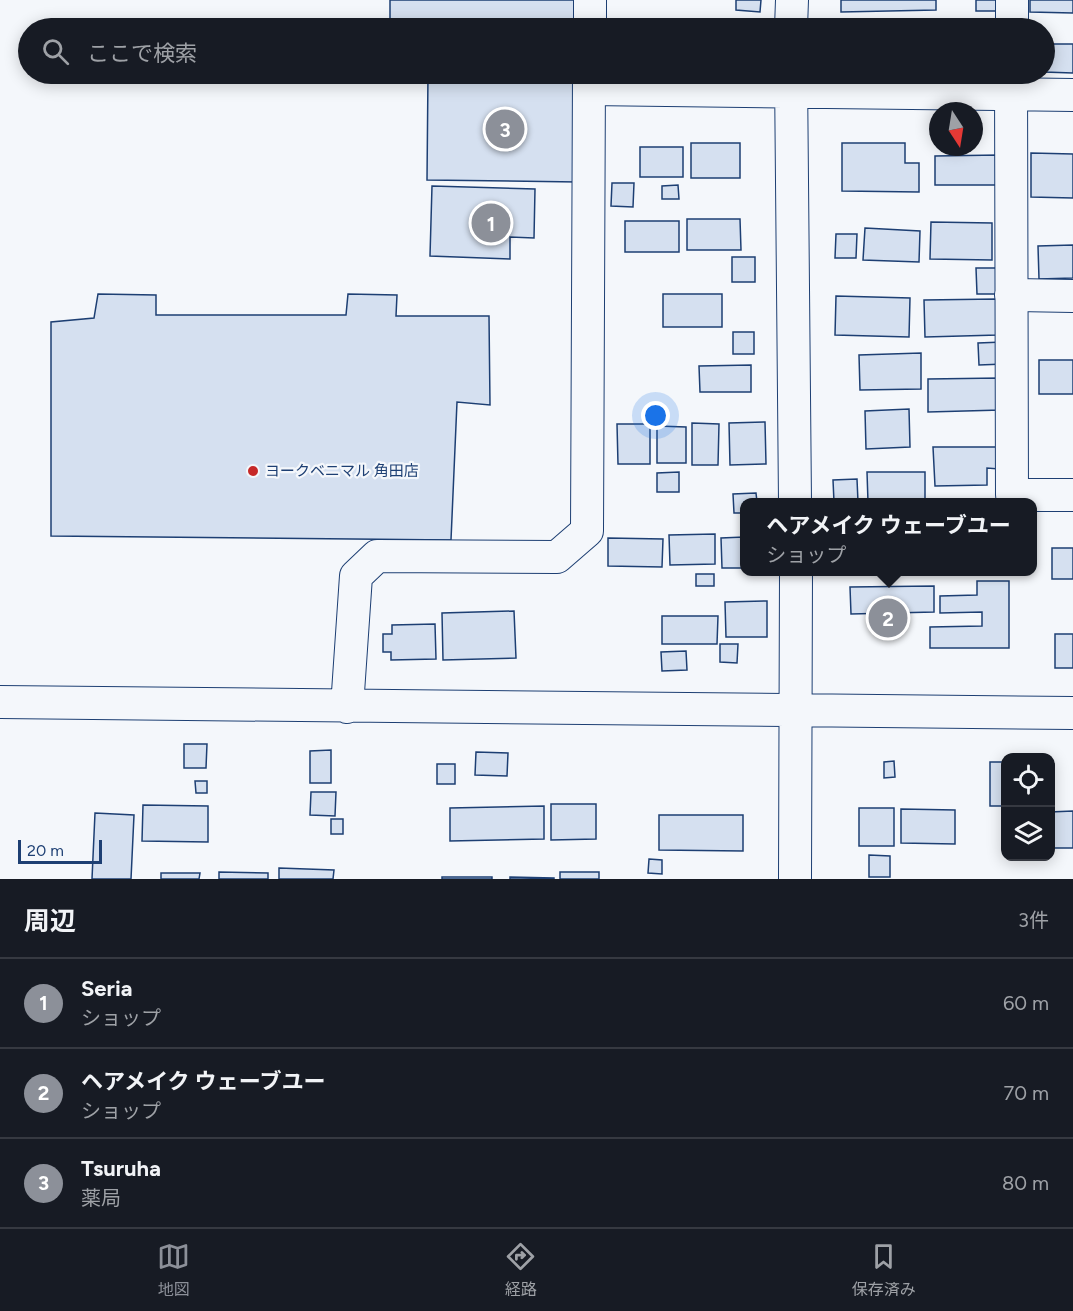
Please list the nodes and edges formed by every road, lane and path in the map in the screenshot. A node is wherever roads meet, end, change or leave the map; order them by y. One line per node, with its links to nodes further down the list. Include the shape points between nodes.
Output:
1 (590, 0): 4 (street)
2 (792, 0): 5 (street)
3 (1012, 0): 6 (street)
4 (590, 18)
5 (791, 18)
6 (1012, 18)
7 (589, 84): 17 (street, via 587,531 557,557 377,556 356,576)
8 (791, 84): 14 (street)
9 (1011, 84): 10 (street); 11 (street)
10 (1073, 95)
11 (1011, 295): 12 (street); 13 (street, via 1012,495)
12 (1073, 296)
13 (1073, 495)
14 (795, 498)
15 (796, 576): 18 (street)
16 (0, 702): 17 (street)
17 (348, 707): 18 (street)
18 (797, 708): 19 (street); 20 (street)
19 (1073, 713)
20 (795, 879)

